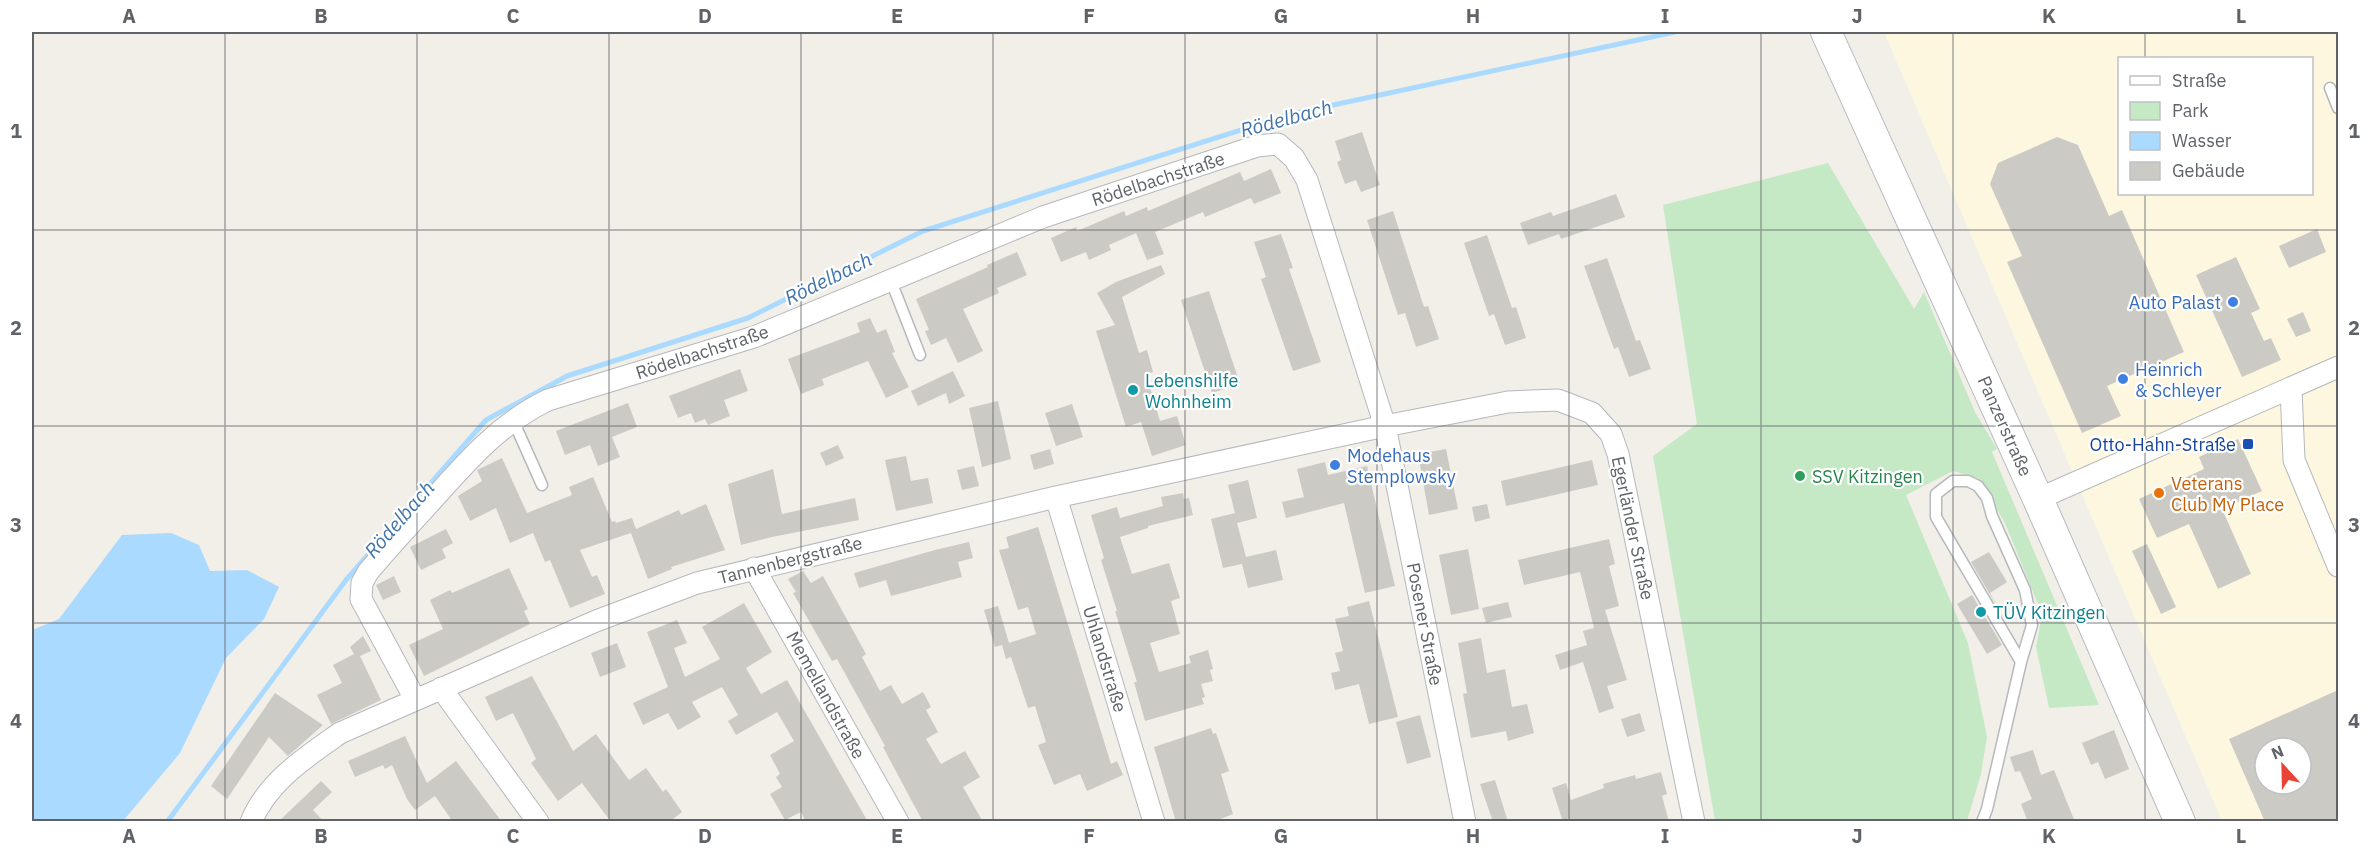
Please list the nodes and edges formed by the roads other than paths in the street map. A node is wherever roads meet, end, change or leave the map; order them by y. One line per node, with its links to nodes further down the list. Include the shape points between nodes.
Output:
1 (1826, 32): 12 (main road, Panzerstraße)
2 (2330, 88): 3 (lane)
3 (2338, 108)
4 (891, 281): 5 (lane); 8 (street, Rödelbachstraße, via 754,337 548,400); 9 (street, Rödelbachstraße, via 1043,217 1257,146 1278,144 1294,158 1307,180)
5 (920, 355)
6 (2338, 367): 7 (street)
7 (2291, 389): 12 (street); 13 (street, via 2294,460)
8 (513, 420): 10 (lane); 17 (street, Rödelbachstraße, via 470,459 362,583 365,608)
9 (1385, 426): 11 (street, Tannenbergstraße); 22 (street, Posener Straße); 23 (street, Egerländer Straße, via 1508,402 1558,400 1592,413 1611,434 1624,479)
10 (542, 485)
11 (1056, 497): 14 (street, Tannenbergstraße); 21 (street, Uhlandstraße)
12 (2038, 499): 25 (main road, Panzerstraße)
13 (2338, 566)
14 (754, 568): 16 (street, Tannenbergstraße, via 698,583 596,621); 20 (street, Memellandstraße)
15 (2021, 662): 15 (lane, via 1936,517 1936,494 1953,481 1968,481 1987,498 2025,590 2032,626); 24 (lane)
16 (441, 688): 17 (street, Tannenbergstraße); 19 (street)
17 (414, 699): 18 (street, Tannenbergstraße, via 340,733 311,754 272,786)
18 (251, 822)
19 (538, 822)
20 (898, 822)
21 (1154, 822)
22 (1465, 822)
23 (1694, 822)
24 (1982, 822)
25 (2180, 822)

